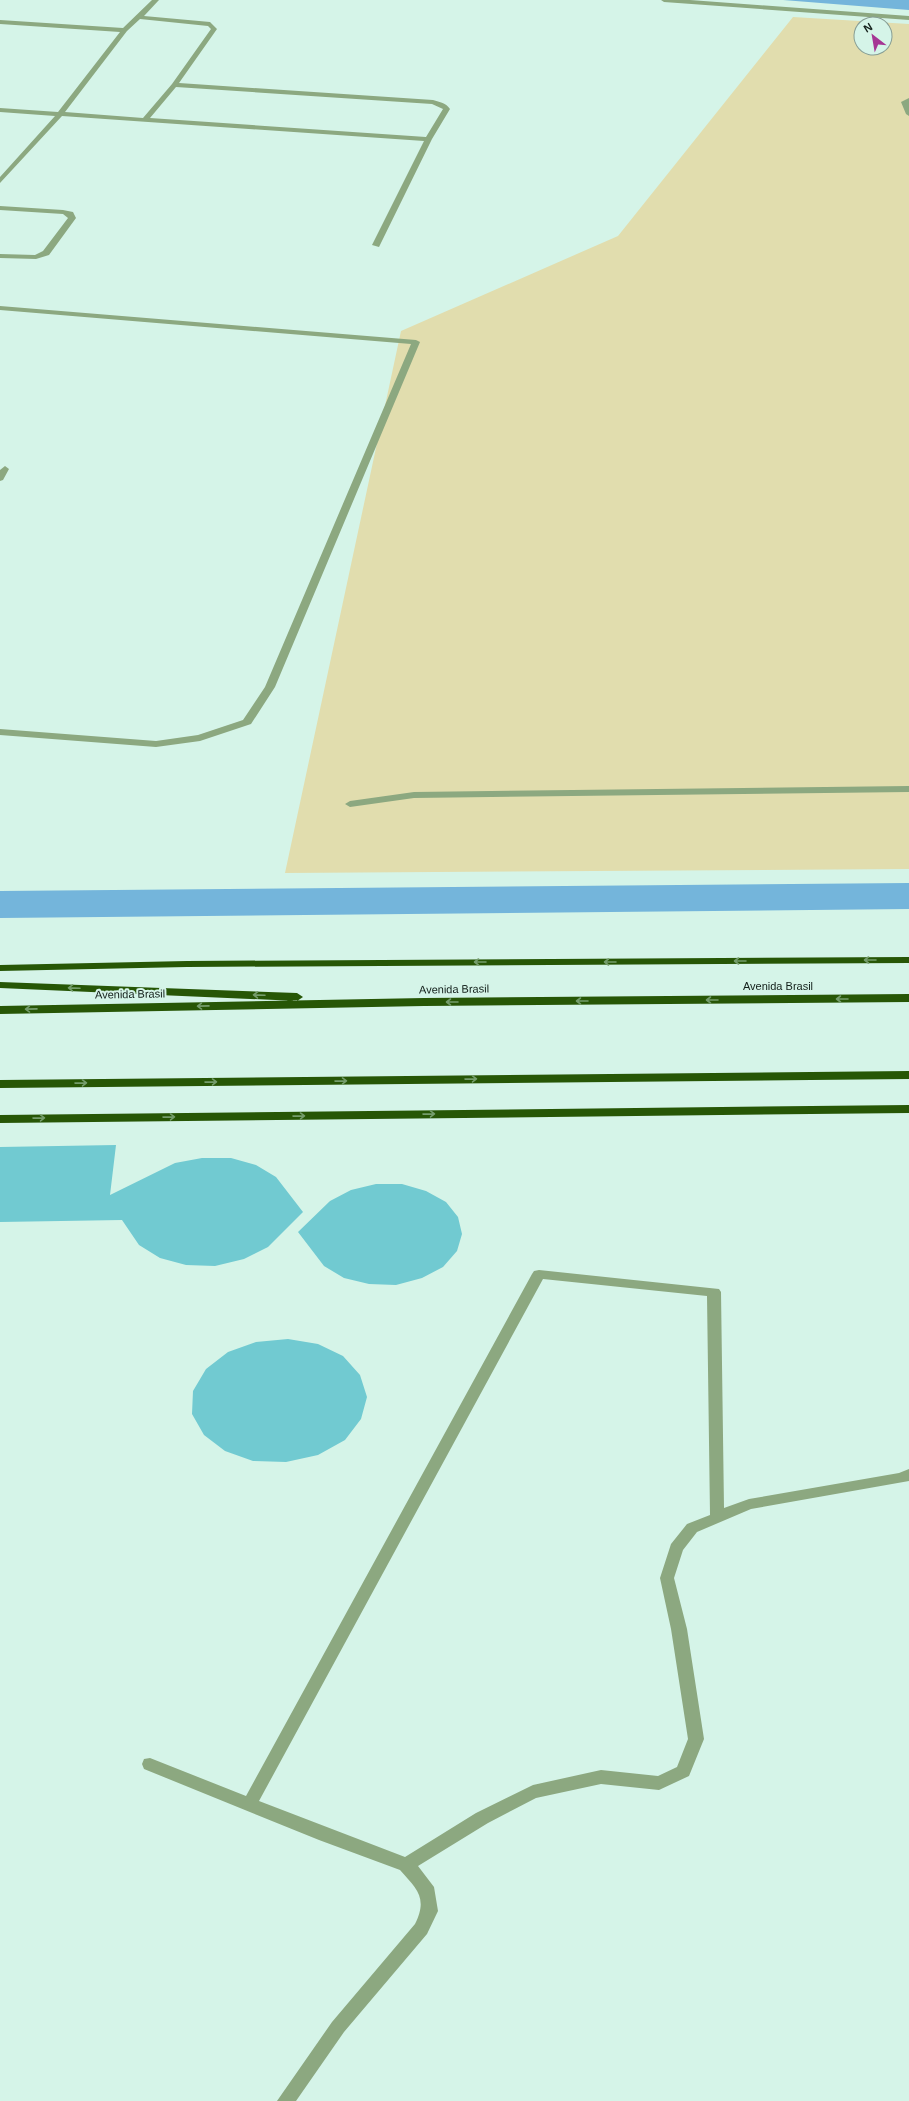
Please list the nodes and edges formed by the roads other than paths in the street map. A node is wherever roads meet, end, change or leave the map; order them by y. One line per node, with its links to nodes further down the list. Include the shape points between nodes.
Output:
1 (156, 0): 3 (lane)
2 (664, 0): 4 (lane)
3 (138, 17): 6 (lane); 7 (lane, via 198,22 210,24 214,29)
4 (909, 18)
5 (0, 22): 6 (lane)
6 (125, 30): 10 (lane)
7 (174, 85): 12 (lane); 13 (lane, via 433,102 447,109)
8 (909, 100): 11 (lane, via 904,102)
9 (0, 110): 10 (lane)
10 (60, 114): 12 (lane); 14 (lane)
11 (909, 114)
12 (145, 119): 13 (lane)
13 (428, 139): 16 (lane)
14 (0, 181)
15 (0, 208): 17 (lane, via 63,212 70,214 72,218 46,253 36,257)
16 (376, 246)
17 (0, 256)
18 (0, 308): 21 (lane, via 416,342 270,687 247,722 200,738 156,744)
19 (5, 469): 20 (lane)
20 (0, 478)
21 (0, 732)
22 (909, 789): 23 (lane, via 414,795)
23 (350, 804)
24 (909, 960): 25 (highway, one-way to 25, via 187,964)
25 (0, 968)
26 (0, 985): 28 (highway, one-way to 26)
27 (909, 998): 28 (highway, Avenida Brasil, one-way to 28)
28 (424, 1002): 29 (highway, Avenida Brasil, one-way to 29)
29 (0, 1010)
30 (909, 1075): 31 (highway, one-way to 30)
31 (0, 1084)
32 (909, 1109): 33 (highway, one-way to 32)
33 (0, 1119)
34 (909, 1474): 35 (lane, via 902,1478 749,1504)
35 (717, 1518): 37 (lane, via 714,1292 539,1274); 38 (lane, via 692,1528 676,1548 667,1578 679,1629 696,1739 683,1770 659,1783 601,1777 533,1792 482,1818)
36 (150, 1764): 37 (lane)
37 (249, 1805): 38 (lane)
38 (406, 1865): 39 (lane, via 426,1887 430,1911 421,1929 338,2027)
39 (286, 2101)

